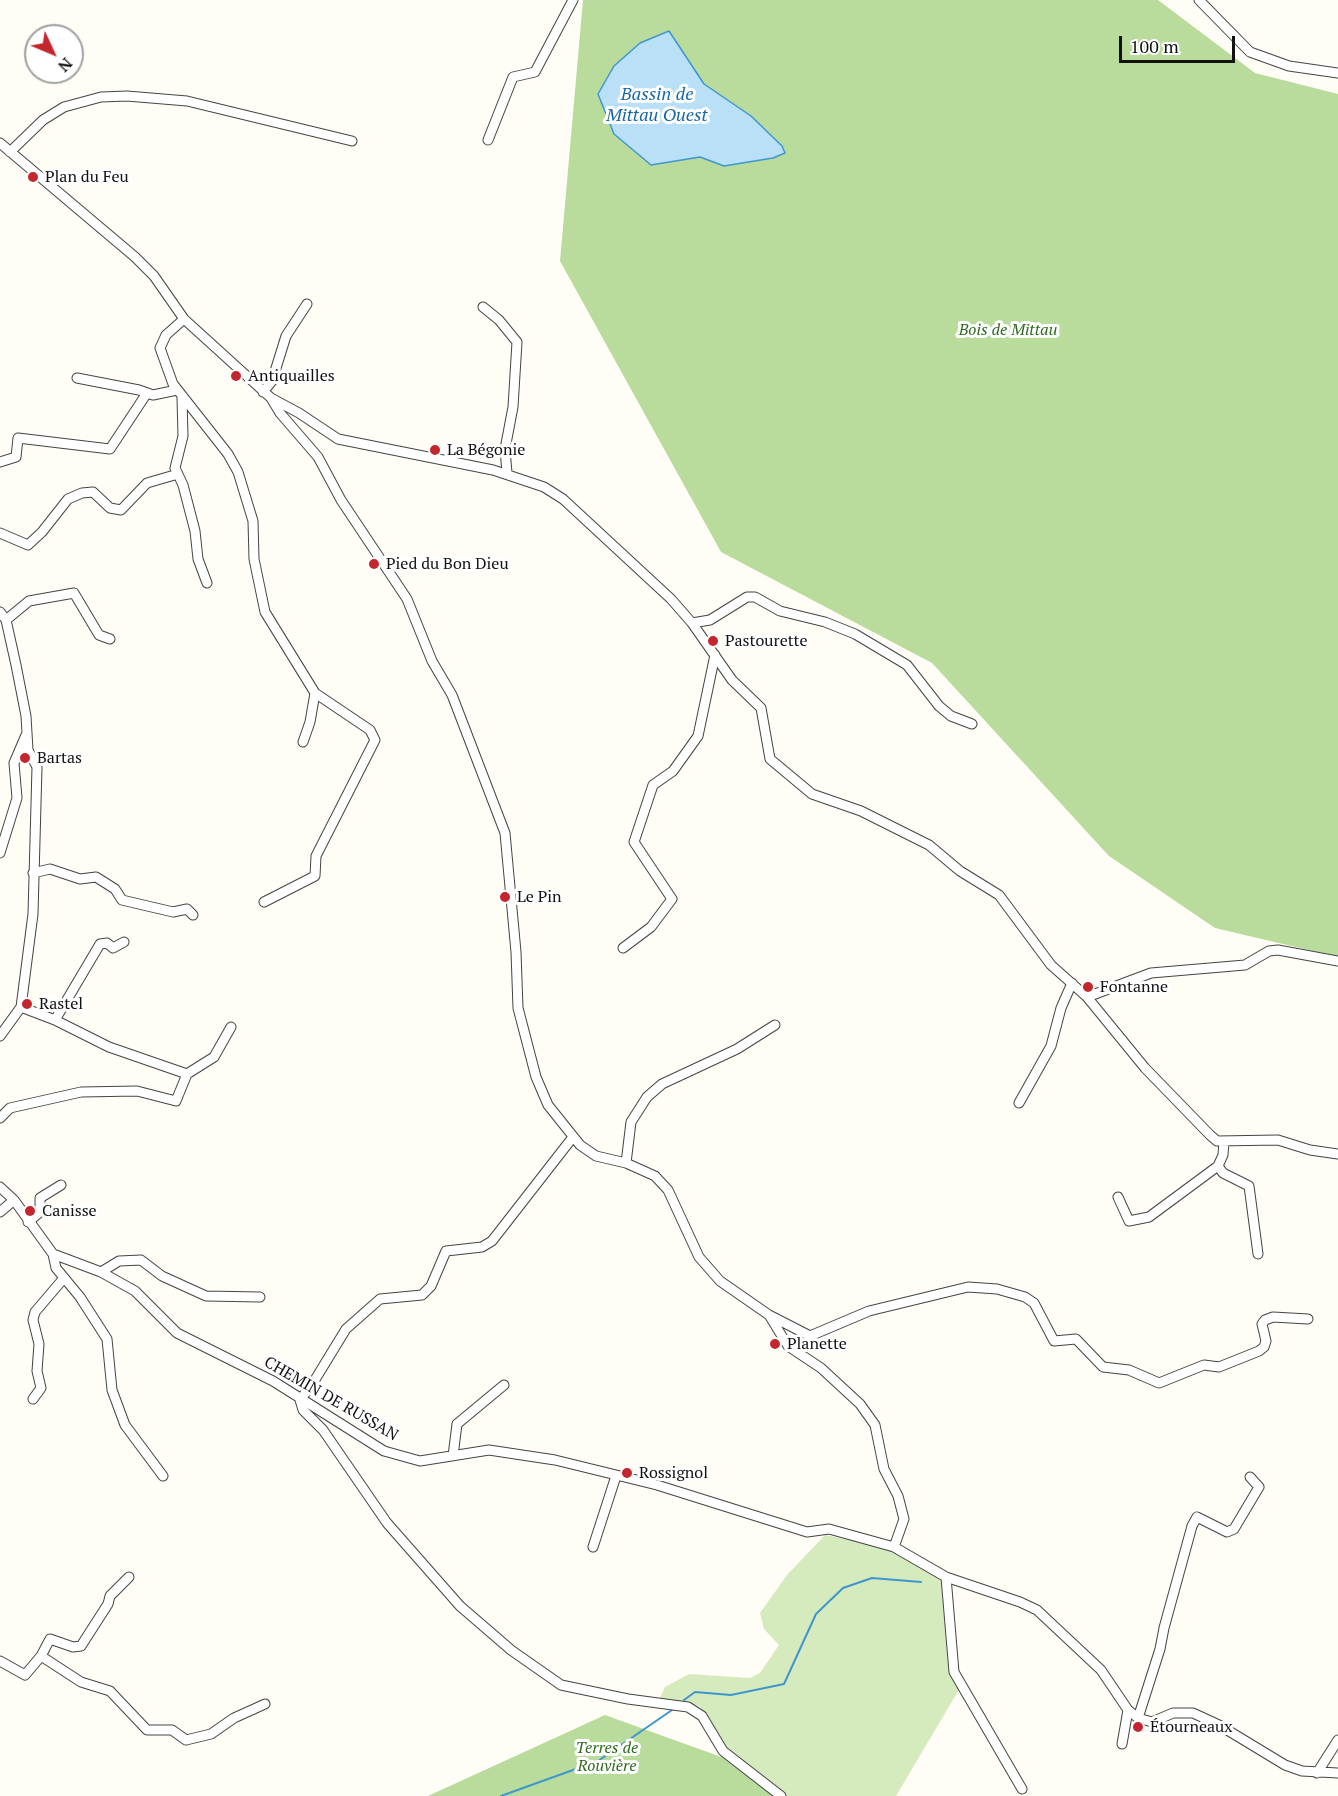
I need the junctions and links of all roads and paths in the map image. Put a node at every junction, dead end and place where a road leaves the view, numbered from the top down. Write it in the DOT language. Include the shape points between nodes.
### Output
graph roads {
  1 [pos="573,0"];
  2 [pos="1199,0"];
  3 [pos="1338,73"];
  4 [pos="488,140"];
  5 [pos="352,141"];
  6 [pos="0,143"];
  7 [pos="10,152"];
  8 [pos="307,304"];
  9 [pos="483,308"];
  10 [pos="184,319"];
  11 [pos="77,378"];
  12 [pos="262,392"];
  13 [pos="147,393"];
  14 [pos="180,394"];
  15 [pos="271,398"];
  16 [pos="0,462"];
  17 [pos="507,473"];
  18 [pos="178,474"];
  19 [pos="0,534"];
  20 [pos="207,584"];
  21 [pos="3,616"];
  22 [pos="692,623"];
  23 [pos="110,639"];
  24 [pos="715,655"];
  25 [pos="315,693"];
  26 [pos="972,724"];
  27 [pos="27,732"];
  28 [pos="303,742"];
  29 [pos="0,853"];
  30 [pos="33,873"];
  31 [pos="264,902"];
  32 [pos="193,915"];
  33 [pos="124,942"];
  34 [pos="623,948"];
  35 [pos="1338,961"];
  36 [pos="1072,983"];
  37 [pos="1087,997"];
  38 [pos="21,1007"];
  39 [pos="56,1020"];
  40 [pos="775,1025"];
  41 [pos="231,1027"];
  42 [pos="0,1036"];
  43 [pos="187,1074"];
  44 [pos="1019,1103"];
  45 [pos="0,1118"];
  46 [pos="573,1137"];
  47 [pos="1224,1141"];
  48 [pos="1338,1154"];
  49 [pos="626,1163"];
  50 [pos="1218,1166"];
  51 [pos="61,1185"];
  52 [pos="0,1187"];
  53 [pos="1118,1197"];
  54 [pos="14,1200"];
  55 [pos="0,1212"];
  56 [pos="28,1222"];
  57 [pos="53,1254"];
  58 [pos="1258,1254"];
  59 [pos="101,1272"];
  60 [pos="64,1278"];
  61 [pos="260,1297"];
  62 [pos="769,1315"];
  63 [pos="1308,1319"];
  64 [pos="504,1385"];
  65 [pos="33,1400"];
  66 [pos="300,1400"];
  67 [pos="320,1419"];
  68 [pos="453,1456"];
  69 [pos="163,1476"];
  70 [pos="616,1476"];
  71 [pos="1250,1477"];
  72 [pos="593,1547"];
  73 [pos="894,1547"];
  74 [pos="129,1577"];
  75 [pos="946,1577"];
  76 [pos="41,1656"];
  77 [pos="0,1661"];
  78 [pos="265,1704"];
  79 [pos="1128,1710"];
  80 [pos="1138,1718"];
  81 [pos="1338,1740"];
  82 [pos="1122,1743"];
  83 [pos="1317,1773"];
  84 [pos="1338,1773"];
  85 [pos="1022,1789"];
  86 [pos="781,1796"];
  1 -- 4 [label="street" via="535,72 513,77"];
  2 -- 3 [label="street" via="1250,52 1289,66"];
  5 -- 7 [label="street" via="187,101 110,96 64,107 43,120"];
  6 -- 7 [label="street"];
  7 -- 10 [label="street" via="135,257 154,276"];
  8 -- 12 [label="street" via="286,336 272,381"];
  9 -- 17 [label="street" via="517,342 513,407 505,449"];
  10 -- 12 [label="street"];
  10 -- 14 [label="street" via="166,335 160,348"];
  11 -- 13 [label="street"];
  12 -- 15 [label="street"];
  13 -- 14 [label="street"];
  13 -- 16 [label="street" via="110,449 18,438 16,457"];
  14 -- 18 [label="street" via="183,436 175,468"];
  14 -- 25 [label="street" via="238,472 253,521 254,559 265,612"];
  15 -- 17 [label="street" via="338,439"];
  15 -- 46 [label="street" via="318,457 341,500 407,598 432,661 452,695 505,834 522,1028 540,1088"];
  17 -- 22 [label="street" via="563,499"];
  18 -- 19 [label="street" via="147,483 121,510 110,508 93,492 68,499 28,544"];
  18 -- 20 [label="street"];
  21 -- 23 [label="street" via="28,602 74,593 99,634"];
  21 -- 27 [label="street"];
  22 -- 24 [label="street"];
  22 -- 26 [label="street" via="710,620 747,597 755,597 780,611 825,622 855,634 907,665 939,706 951,716"];
  24 -- 34 [label="street" via="698,736 673,771 653,785 634,842 672,899 651,927"];
  24 -- 36 [label="street" via="732,680 761,708 770,759 812,794 861,811 929,845 960,871 999,895 1051,965"];
  25 -- 28 [label="street"];
  25 -- 31 [label="street" via="370,730 375,740 316,856 315,876"];
  27 -- 29 [label="street" via="14,763 17,798"];
  27 -- 30 [label="street" via="28,750 37,767"];
  30 -- 32 [label="street" via="50,870 81,879 96,877 115,889 122,900 173,912 187,909"];
  30 -- 38 [label="street" via="33,914"];
  33 -- 39 [label="street" via="113,948 107,943 100,944"];
  35 -- 37 [label="street" via="1269,951 1245,965 1151,973"];
  36 -- 37 [label="street"];
  36 -- 44 [label="street" via="1052,1046"];
  37 -- 47 [label="street" via="1145,1068 1210,1135"];
  38 -- 39 [label="street"];
  38 -- 42 [label="street"];
  39 -- 43 [label="street" via="109,1047"];
  40 -- 49 [label="street" via="662,1084 647,1097 631,1122"];
  41 -- 43 [label="street" via="214,1057"];
  43 -- 45 [label="street" via="176,1101 136,1091 81,1092 10,1108"];
  46 -- 49 [label="street" via="596,1156"];
  46 -- 66 [label="street" via="492,1241 482,1247 447,1251 431,1286 422,1295 380,1299 346,1329"];
  47 -- 48 [label="street" via="1278,1140"];
  47 -- 50 [label="street"];
  49 -- 62 [label="street" via="648,1171 668,1190 699,1257 720,1281"];
  50 -- 53 [label="street" via="1149,1217 1129,1221"];
  50 -- 58 [label="street" via="1223,1173 1249,1186"];
  51 -- 56 [label="street" via="40,1198 40,1212"];
  52 -- 54 [label="street"];
  54 -- 55 [label="street"];
  54 -- 56 [label="street"];
  56 -- 57 [label="street"];
  57 -- 59 [label="street, CHEMIN DE RUSSAN"];
  57 -- 60 [label="street" via="56,1268"];
  59 -- 61 [label="street" via="119,1261 141,1260 162,1276 206,1296"];
  59 -- 66 [label="street, CHEMIN DE RUSSAN" via="135,1291 177,1333 273,1381"];
  60 -- 65 [label="street" via="35,1312 41,1388"];
  60 -- 69 [label="street" via="107,1339 112,1390 125,1425"];
  62 -- 63 [label="street" via="810,1336 869,1311 968,1287 998,1289 1034,1303 1054,1341 1076,1339 1103,1367 1129,1370 1159,1383 1204,1365 1219,1367 1258,1351 1266,1341 1262,1324 1265,1320"];
  62 -- 73 [label="street" via="788,1346 821,1368 860,1404 874,1425 904,1519"];
  64 -- 68 [label="street" via="457,1424"];
  66 -- 67 [label="street" via="303,1410"];
  67 -- 68 [label="street, CHEMIN DE RUSSAN" via="384,1451 420,1461"];
  67 -- 86 [label="street" via="387,1523 460,1606 511,1650 561,1685 688,1707 702,1716 723,1751"];
  68 -- 70 [label="street, CHEMIN DE RUSSAN" via="489,1450 555,1460"];
  70 -- 72 [label="street"];
  70 -- 73 [label="street, CHEMIN DE RUSSAN" via="807,1532 829,1529"];
  71 -- 80 [label="street" via="1260,1487 1234,1529 1227,1532 1197,1516 1192,1526 1161,1649"];
  73 -- 75 [label="street, CHEMIN DE RUSSAN"];
  74 -- 76 [label="street" via="110,1596 81,1646 50,1639"];
  75 -- 79 [label="street, CHEMIN DE RUSSAN" via="1037,1610 1101,1670"];
  75 -- 85 [label="street" via="954,1672"];
  76 -- 77 [label="street" via="25,1675"];
  76 -- 78 [label="street" via="81,1682 110,1691 147,1730 172,1730 186,1740 211,1734"];
  79 -- 80 [label="street, CHEMIN DE RUSSAN"];
  79 -- 82 [label="street"];
  80 -- 83 [label="street" via="1152,1722 1173,1713 1193,1713 1285,1765"];
  81 -- 83 [label="street"];
  83 -- 84 [label="street"];
}
